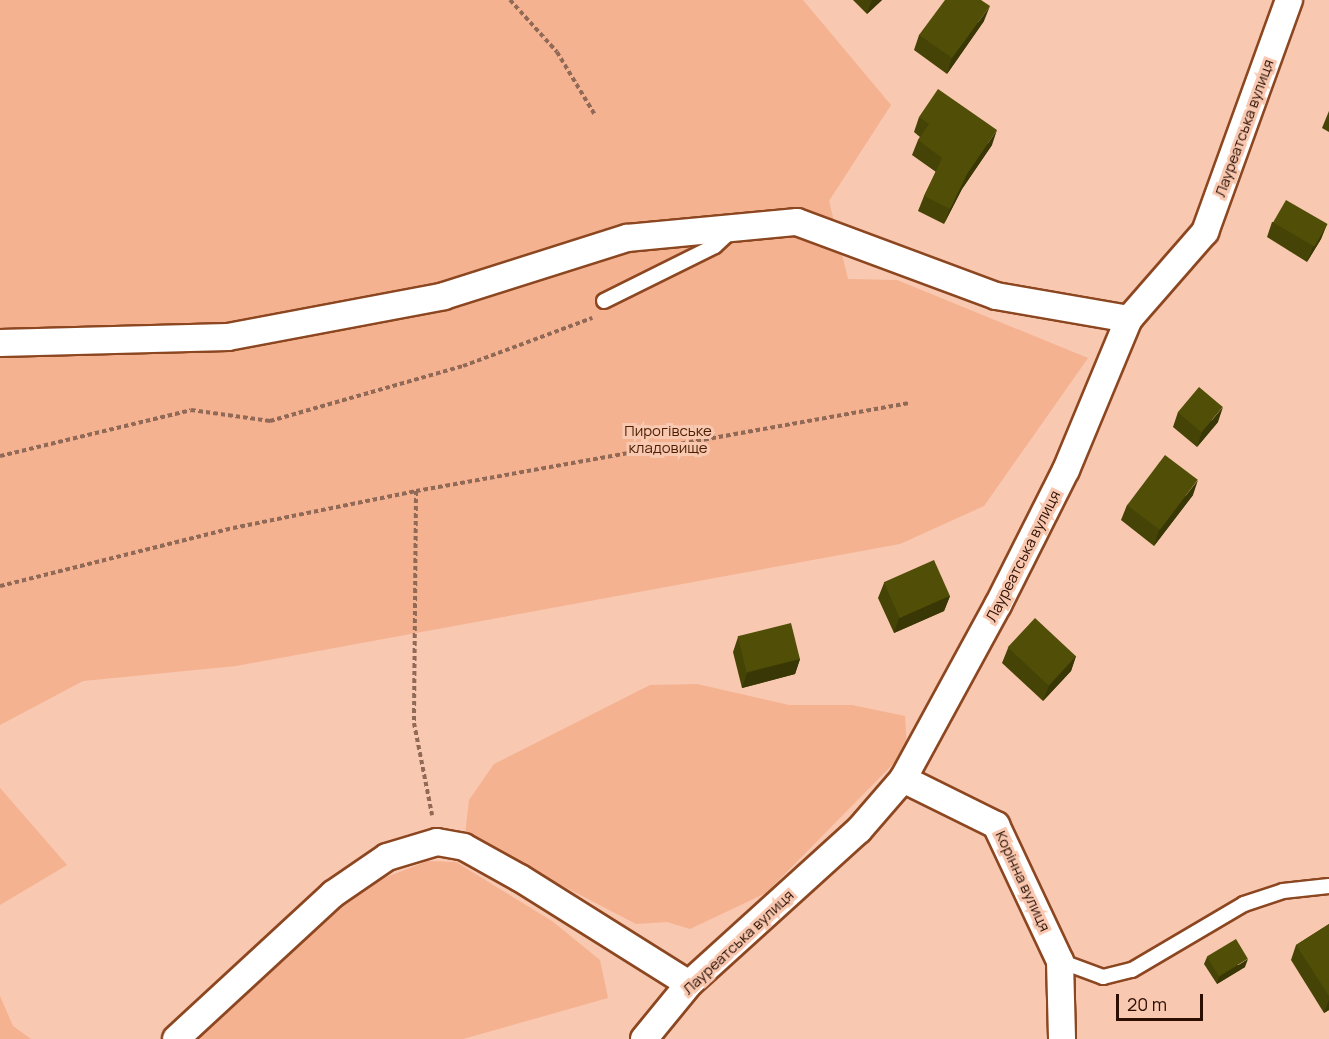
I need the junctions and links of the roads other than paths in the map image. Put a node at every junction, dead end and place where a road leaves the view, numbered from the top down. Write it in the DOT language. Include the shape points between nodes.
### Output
graph roads {
  1 [pos="1289,0"];
  2 [pos="734,227"];
  3 [pos="604,301"];
  4 [pos="1129,319"];
  5 [pos="0,343"];
  6 [pos="903,779"];
  7 [pos="1329,886"];
  8 [pos="1060,961"];
  9 [pos="689,984"];
  10 [pos="176,1039"];
  11 [pos="644,1039"];
  12 [pos="1062,1039"];
  1 -- 4 [label="street, Лауреатська вулиця" via="1205,232"];
  2 -- 3 [label="lane" via="715,246"];
  2 -- 4 [label="street" via="797,222 996,296"];
  2 -- 5 [label="street" via="627,238 444,296 228,337"];
  4 -- 6 [label="street, Лауреатська вулиця" via="1066,470 999,605"];
  6 -- 8 [label="street, Корінна вулиця" via="996,825"];
  6 -- 9 [label="street, Лауреатська вулиця" via="859,830"];
  7 -- 8 [label="lane" via="1283,891 1244,904 1132,970 1103,977"];
  8 -- 12 [label="street, Корінна вулиця"];
  9 -- 10 [label="street" via="520,878 464,847 437,842 387,857 333,894"];
  9 -- 11 [label="street, Лауреатська вулиця"];
}
